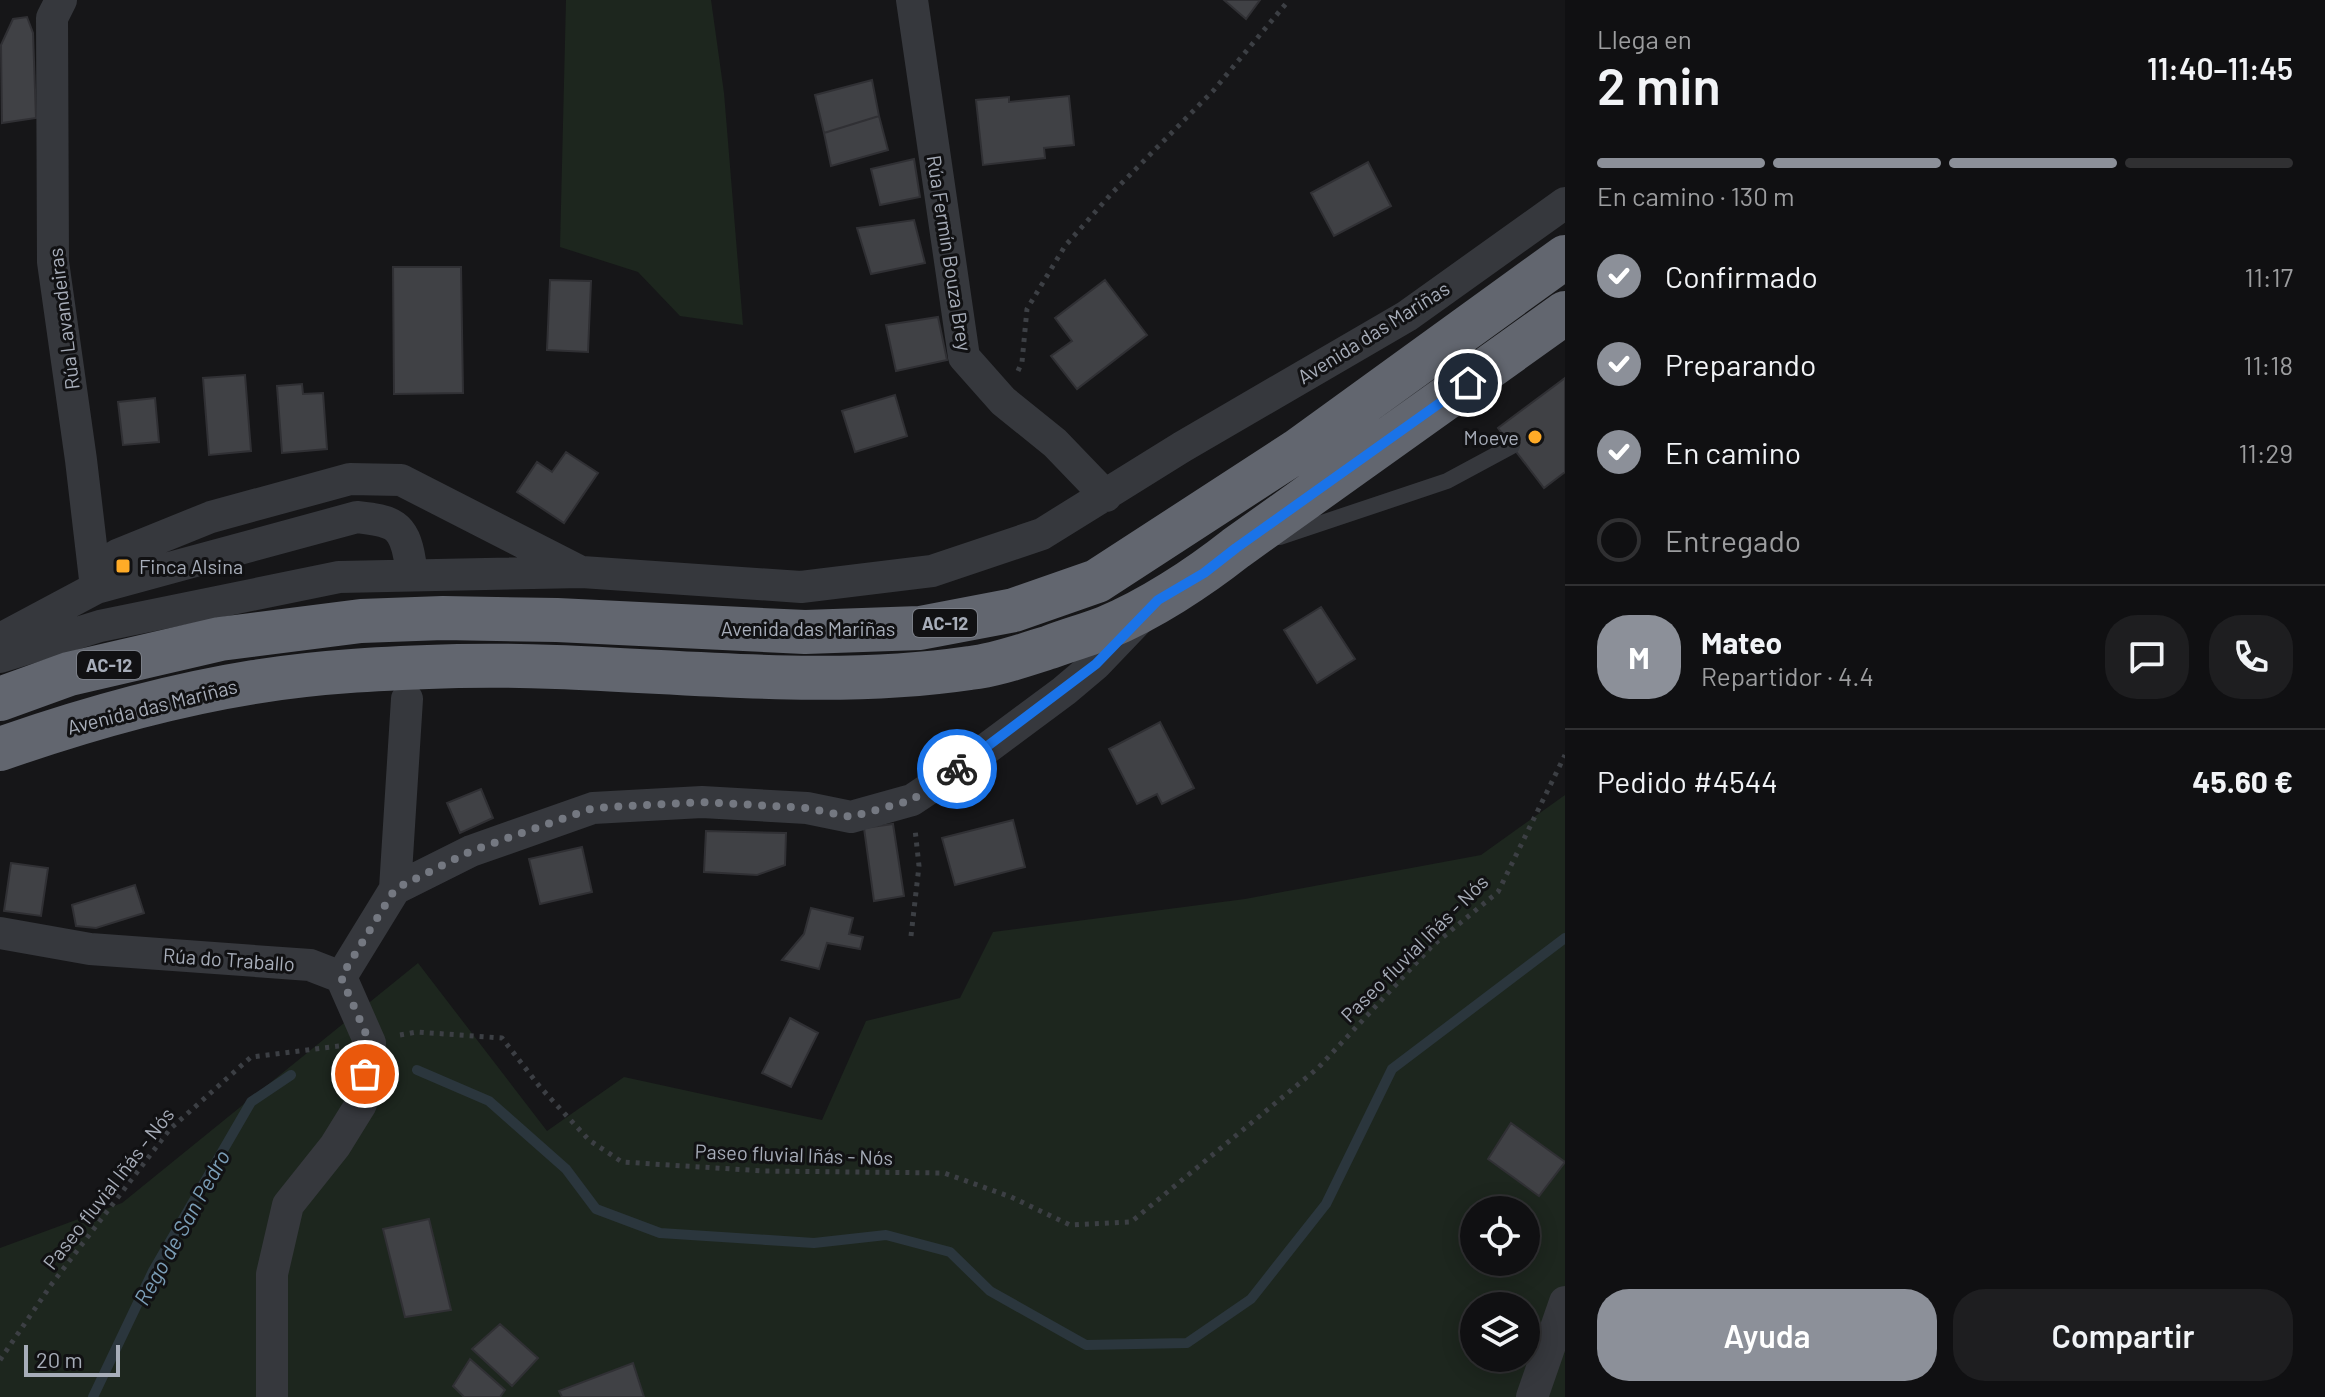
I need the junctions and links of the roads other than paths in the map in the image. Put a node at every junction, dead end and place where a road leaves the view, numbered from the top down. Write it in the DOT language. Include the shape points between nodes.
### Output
graph roads {
  1 [pos="61,0"];
  2 [pos="912,0"];
  3 [pos="1565,203"];
  4 [pos="1565,257"];
  5 [pos="1565,313"];
  6 [pos="1512,446"];
  7 [pos="1106,496"];
  8 [pos="1236,548"];
  9 [pos="104,549"];
  10 [pos="410,561"];
  11 [pos="582,572"];
  12 [pos="96,588"];
  13 [pos="1158,600"];
  14 [pos="0,639"];
  15 [pos="0,657"];
  16 [pos="0,699"];
  17 [pos="407,699"];
  18 [pos="0,749"];
  19 [pos="395,889"];
  20 [pos="0,933"];
  21 [pos="341,977"];
  22 [pos="1565,1302"];
  23 [pos="272,1397"];
  24 [pos="1532,1397"];
  1 -- 9 [label="street, Rúa Lavandeiras" via="52,18 53,262 81,460"];
  2 -- 7 [label="street, Rúa Fermín Bouza Brey" via="964,357 1003,401 1055,443"];
  3 -- 7 [label="street, Avenida das Mariñas" via="1407,316"];
  4 -- 16 [label="highway, Avenida das Mariñas / AC-12" via="1297,451 1097,581 1014,610 920,628 805,632 542,620 361,621 220,639 69,674"];
  5 -- 8 [label="highway, Avenida das Mariñas / AC-12"];
  6 -- 8 [label="lane" via="1447,481"];
  7 -- 11 [label="street, Avenida das Mariñas" via="1042,534 932,571 801,587"];
  8 -- 13 [label="highway, Avenida das Mariñas / AC-12"];
  9 -- 11 [label="street, Avenida das Mariñas" via="350,479 401,480"];
  9 -- 12 [label="street, Rúa Lavandeiras"];
  10 -- 12 [label="street" via="406,539 388,521 357,517"];
  11 -- 15 [label="street, Avenida das Mariñas" via="339,577 100,626"];
  12 -- 14 [label="street"];
  13 -- 18 [label="highway, Avenida das Mariñas / AC-12" via="1107,627 971,668 791,677 548,666 327,672 153,702"];
  13 -- 19 [label="street, Avenida das Mariñas" via="1064,691 912,800 851,817 807,808 702,802 593,808 471,851"];
  17 -- 19 [label="street"];
  19 -- 21 [label="street"];
  20 -- 21 [label="street, Rúa do Traballo" via="90,949 310,965"];
  21 -- 23 [label="street" via="370,1043 361,1104 288,1205 272,1274"];
  22 -- 24 [label="street"];
}
